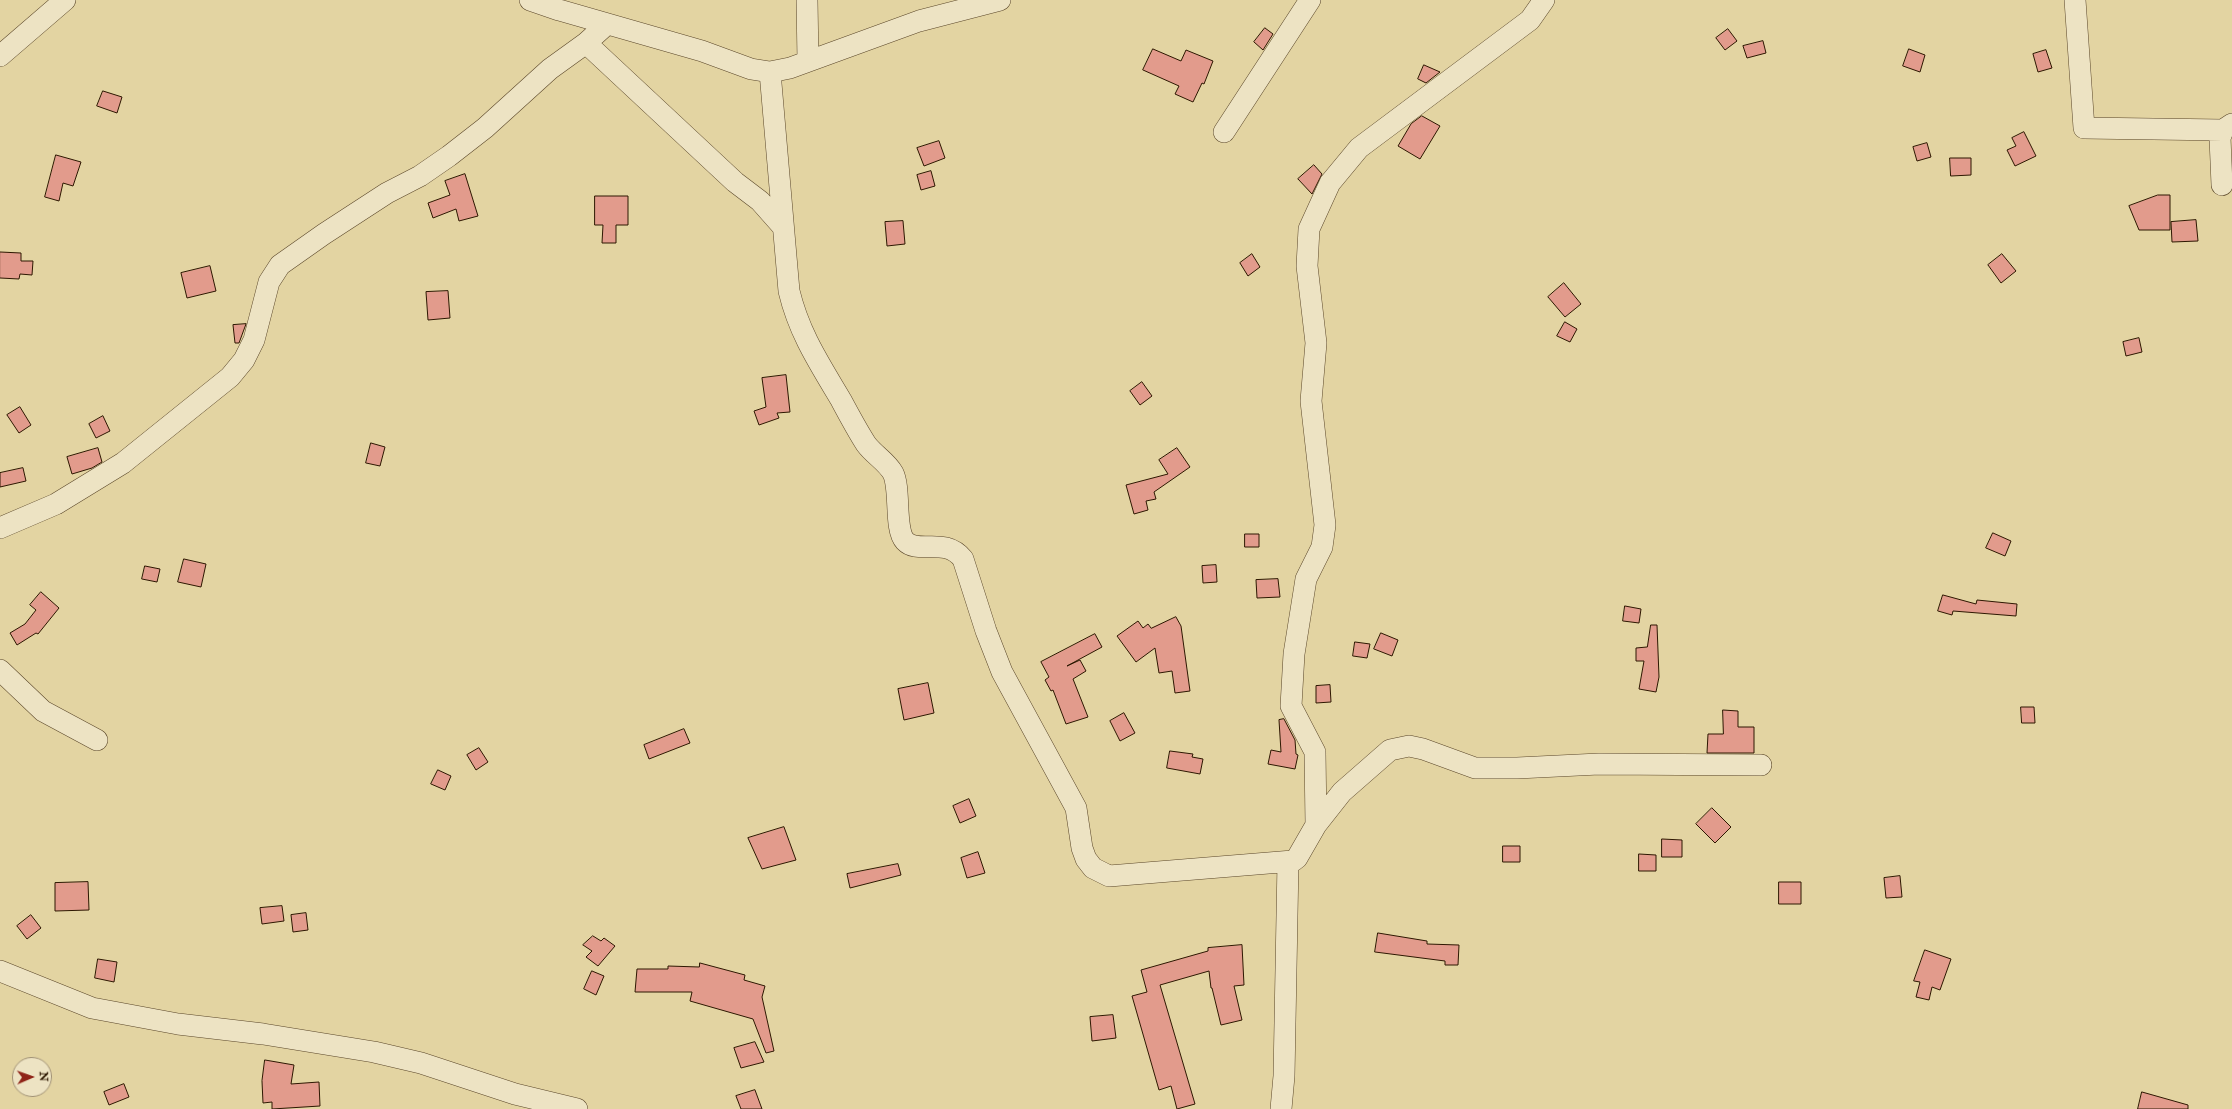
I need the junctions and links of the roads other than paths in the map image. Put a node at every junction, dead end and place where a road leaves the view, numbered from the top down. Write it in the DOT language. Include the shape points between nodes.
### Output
graph roads {
  1 [pos="64,0"];
  2 [pos="530,0"];
  3 [pos="807,0"];
  4 [pos="1000,0"];
  5 [pos="1310,0"];
  6 [pos="1544,0"];
  7 [pos="2075,0"];
  8 [pos="607,24"];
  9 [pos="586,43"];
  10 [pos="0,56"];
  11 [pos="808,61"];
  12 [pos="770,72"];
  13 [pos="2228,127"];
  14 [pos="1224,132"];
  15 [pos="2222,185"];
  16 [pos="784,227"];
  17 [pos="0,528"];
  18 [pos="0,670"];
  19 [pos="97,740"];
  20 [pos="1761,765"];
  21 [pos="1316,825"];
  22 [pos="1288,862"];
  23 [pos="0,971"];
  24 [pos="577,1109"];
  25 [pos="1281,1109"];
  1 -- 10 [label="street"];
  2 -- 8 [label="street"];
  3 -- 11 [label="street"];
  4 -- 11 [label="street" via="919,21"];
  5 -- 14 [label="street"];
  6 -- 21 [label="street" via="1530,20 1359,148 1330,183 1309,229 1307,266 1316,343 1311,401 1325,525 1322,547 1306,579 1294,654 1291,706 1315,752"];
  7 -- 13 [label="street" via="2084,128"];
  8 -- 9 [label="street"];
  8 -- 12 [label="street" via="702,51 751,69"];
  9 -- 16 [label="street" via="736,182 760,201"];
  9 -- 17 [label="street" via="550,69 485,128 449,156 324,234 280,265 269,282 254,340 244,360 230,377 123,463 56,504"];
  11 -- 12 [label="street"];
  12 -- 16 [label="street"];
  13 -- 15 [label="street" via="2220,138"];
  16 -- 22 [label="street" via="789,291 795,316 817,362 870,449 893,474 905,541 912,545 947,547 963,559 1002,672 1076,808 1082,848 1093,868 1109,876"];
  18 -- 19 [label="street" via="43,711"];
  20 -- 21 [label="street" via="1598,764 1475,768 1423,749 1399,747 1390,750 1342,792"];
  21 -- 22 [label="street" via="1297,858"];
  22 -- 25 [label="street" via="1284,1076"];
  23 -- 24 [label="street" via="92,1008 178,1024 263,1034 374,1052 421,1063 515,1094"];
}
